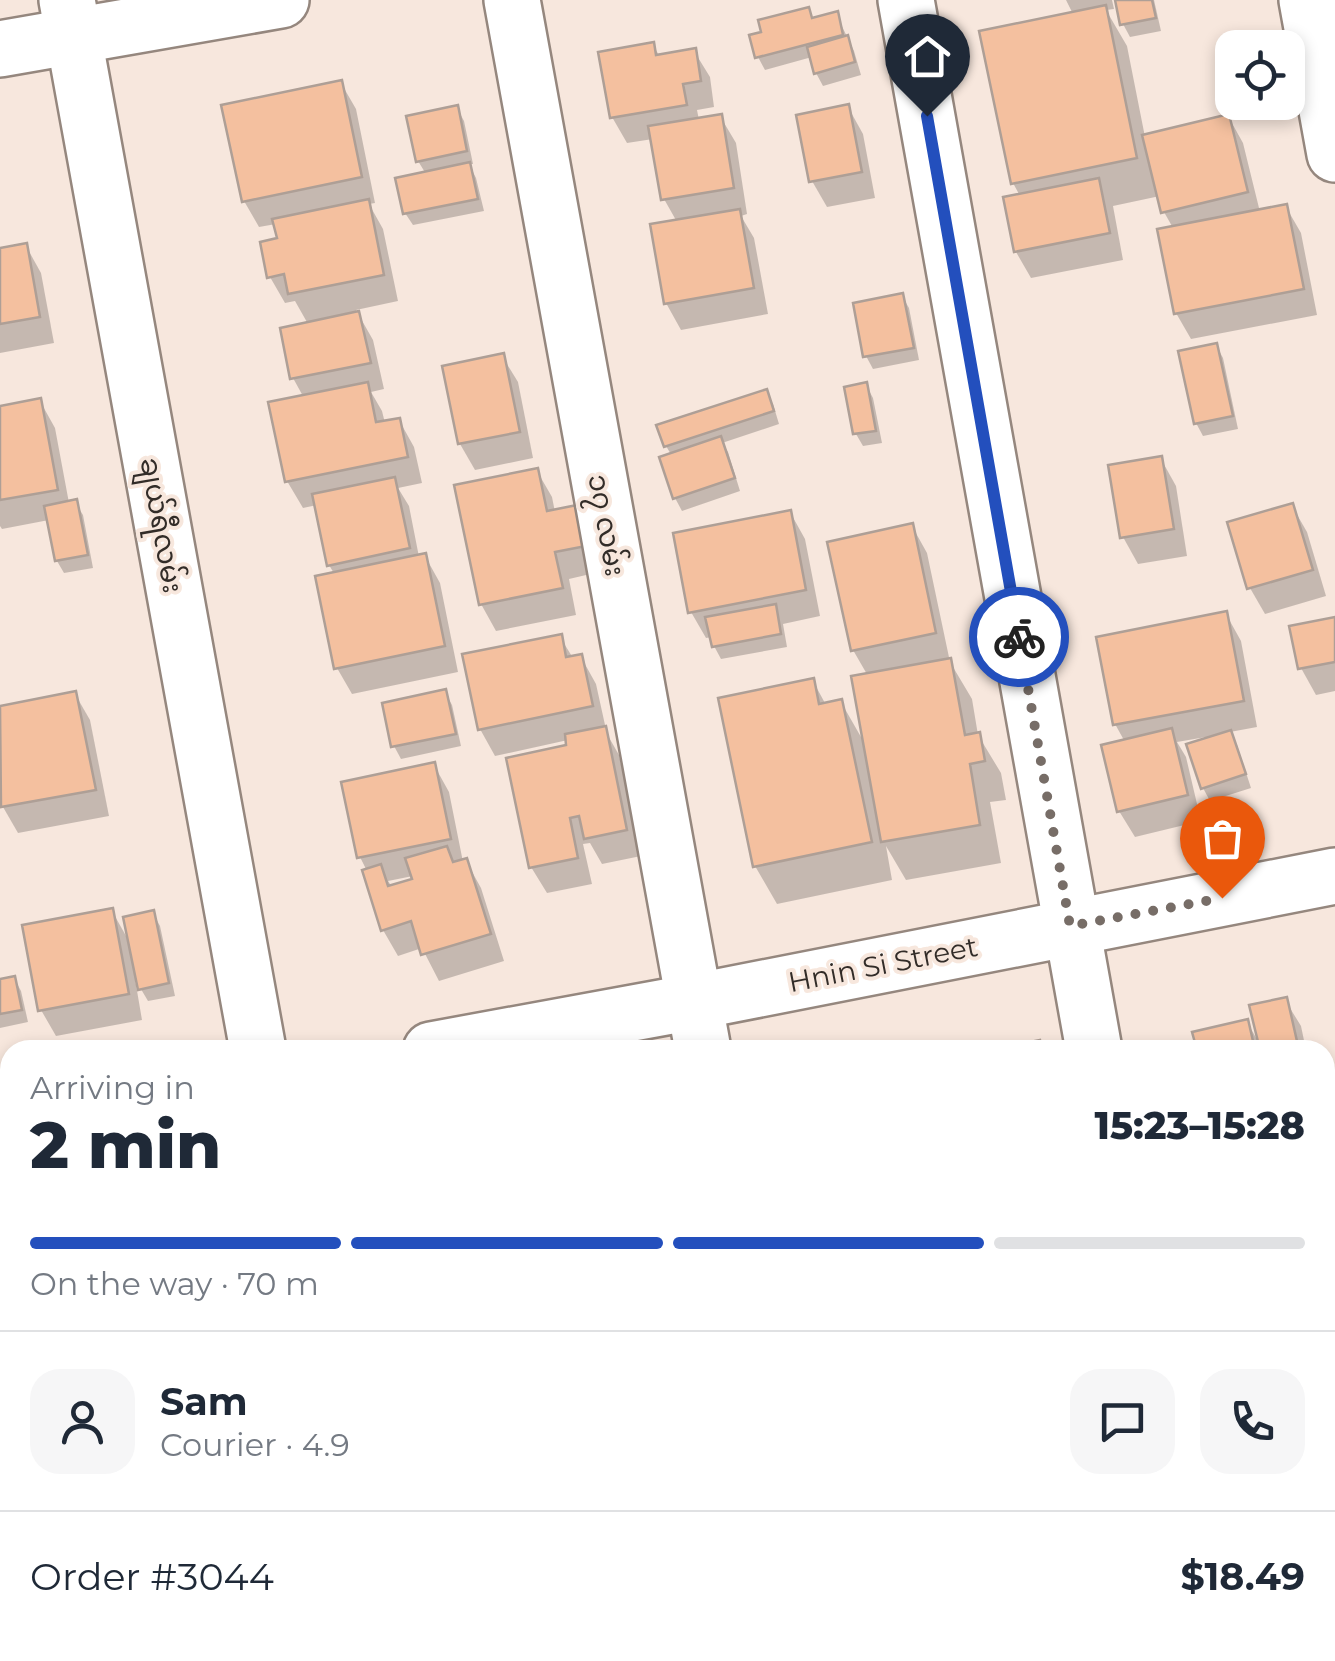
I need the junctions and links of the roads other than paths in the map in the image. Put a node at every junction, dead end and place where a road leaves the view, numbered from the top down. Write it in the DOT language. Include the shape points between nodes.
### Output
graph roads {
  1 [pos="281,0"];
  2 [pos="512,0"];
  3 [pos="906,0"];
  4 [pos="1307,0"];
  5 [pos="69,18"];
  6 [pos="0,49"];
  7 [pos="1335,154"];
  8 [pos="1335,876"];
  9 [pos="1070,926"];
  10 [pos="698,1026"];
  11 [pos="256,1040"];
  12 [pos="542,1040"];
  13 [pos="1092,1040"];
  1 -- 5 [label="street"];
  2 -- 10 [label="street, ၁၇ လမ်း"];
  3 -- 9 [label="street"];
  4 -- 7 [label="street"];
  5 -- 6 [label="street"];
  5 -- 11 [label="street, ချယ်ရီလမ်း"];
  8 -- 9 [label="street, Hnin Si Street"];
  9 -- 10 [label="street, Hnin Si Street"];
  9 -- 13 [label="street"];
  10 -- 12 [label="street, Hnin Si Street"];
}
